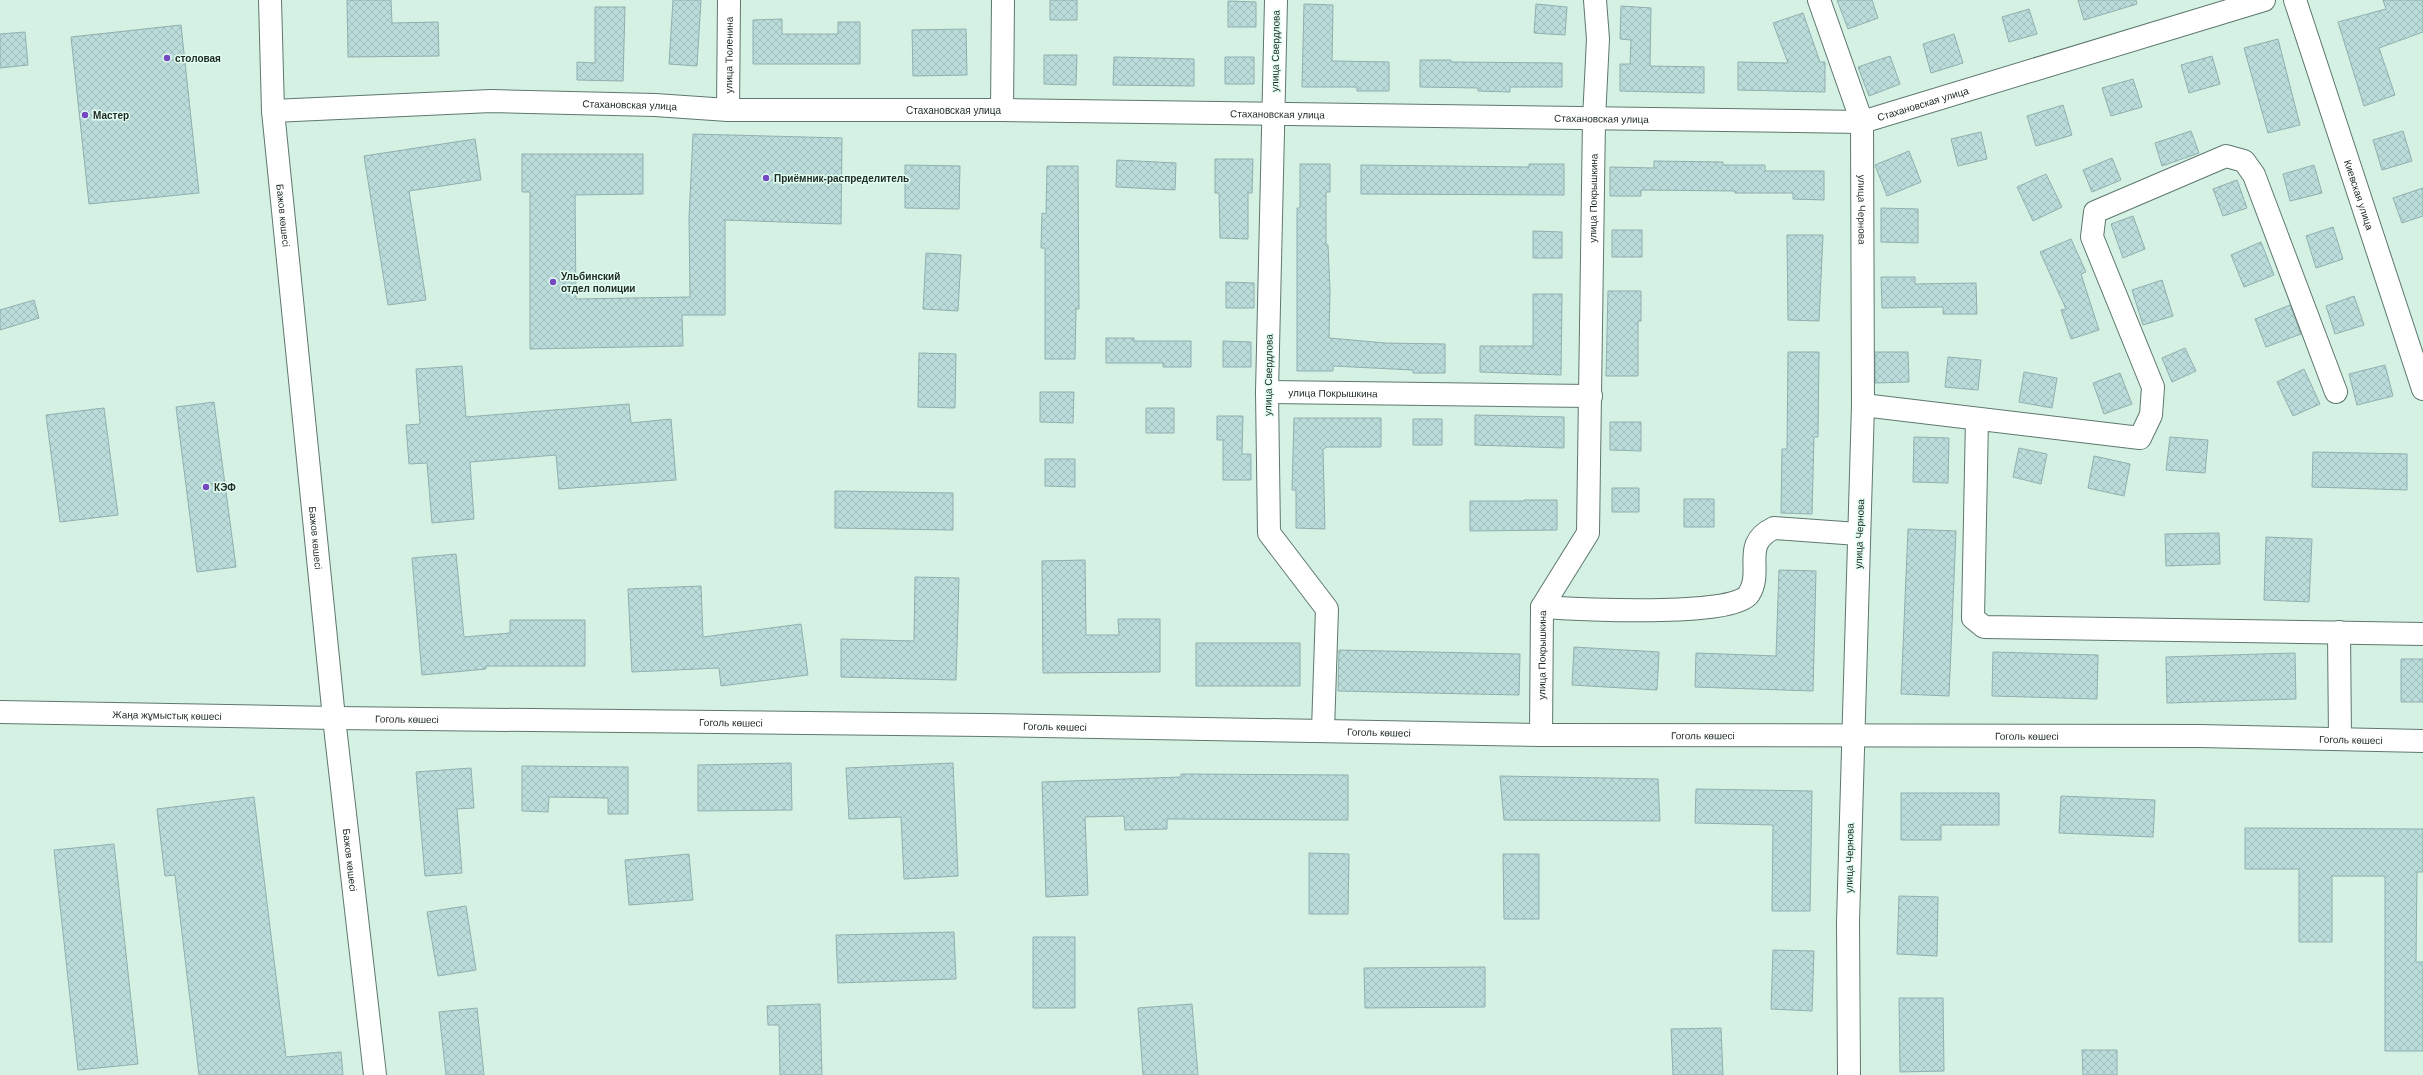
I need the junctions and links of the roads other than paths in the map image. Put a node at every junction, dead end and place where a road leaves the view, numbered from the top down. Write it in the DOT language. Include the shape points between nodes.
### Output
graph roads {
  1 [pos="270,0"];
  2 [pos="729,0"];
  3 [pos="1003,0"];
  4 [pos="1276,0"];
  5 [pos="1595,0"];
  6 [pos="1819,0"];
  7 [pos="2264,0"];
  8 [pos="2295,0"];
  9 [pos="728,110"];
  10 [pos="1002,110"];
  11 [pos="273,111"];
  12 [pos="1274,114"];
  13 [pos="1594,119"];
  14 [pos="1862,122"];
  15 [pos="2423,389"];
  16 [pos="1267,392"];
  17 [pos="2336,392"];
  18 [pos="1591,396"];
  19 [pos="1863,405"];
  20 [pos="1977,419"];
  21 [pos="1858,534"];
  22 [pos="1542,607"];
  23 [pos="2338,632"];
  24 [pos="2423,634"];
  25 [pos="0,712"];
  26 [pos="334,718"];
  27 [pos="1323,730"];
  28 [pos="1541,735"];
  29 [pos="1852,736"];
  30 [pos="2340,739"];
  31 [pos="2423,740"];
  32 [pos="376,1075"];
  33 [pos="1849,1075"];
  1 -- 11 [label="street, Бажов көшесі"];
  2 -- 9 [label="street, улица Тюленина"];
  3 -- 10 [label="street"];
  4 -- 12 [label="street, улица Свердлова"];
  5 -- 13 [label="street, улица Покрышкина" via="1598,39"];
  6 -- 14 [label="street, улица Чернова"];
  7 -- 14 [label="street, Стахановская улица"];
  8 -- 15 [label="street, Киевская улица"];
  9 -- 10 [label="street, Стахановская улица"];
  9 -- 11 [label="street, Стахановская улица" via="655,105 491,101"];
  10 -- 12 [label="street, Стахановская улица"];
  11 -- 26 [label="street, Бажов көшесі"];
  12 -- 13 [label="street, Стахановская улица"];
  12 -- 16 [label="street, улица Свердлова"];
  13 -- 14 [label="street, Стахановская улица"];
  13 -- 18 [label="street, улица Покрышкина"];
  14 -- 19 [label="street, улица Чернова"];
  16 -- 18 [label="street, улица Покрышкина"];
  16 -- 27 [label="street, улица Свердлова" via="1269,533 1326,609"];
  17 -- 20 [label="street" via="2254,175 2244,161 2226,156 2095,212 2092,237 2153,387 2151,415 2140,438"];
  18 -- 22 [label="street, улица Покрышкина" via="1588,533"];
  19 -- 20 [label="street"];
  19 -- 21 [label="street, улица Чернова"];
  20 -- 23 [label="street" via="1973,618 1984,627"];
  21 -- 22 [label="street" via="1774,528 1763,533 1754,548 1754,583 1748,595 1733,604 1646,610"];
  21 -- 29 [label="street, улица Чернова"];
  22 -- 28 [label="street, улица Покрышкина"];
  23 -- 24 [label="street"];
  23 -- 30 [label="street"];
  25 -- 26 [label="street, Жаңа жұмыстық көшесі"];
  26 -- 27 [label="street, Гоголь көшесі"];
  26 -- 32 [label="street, Бажов көшесі"];
  27 -- 28 [label="street, Гоголь көшесі"];
  28 -- 29 [label="street, Гоголь көшесі"];
  29 -- 30 [label="street, Гоголь көшесі" via="2200,736"];
  29 -- 33 [label="street, улица Чернова" via="1848,922"];
  30 -- 31 [label="street, Гоголь көшесі"];
}
